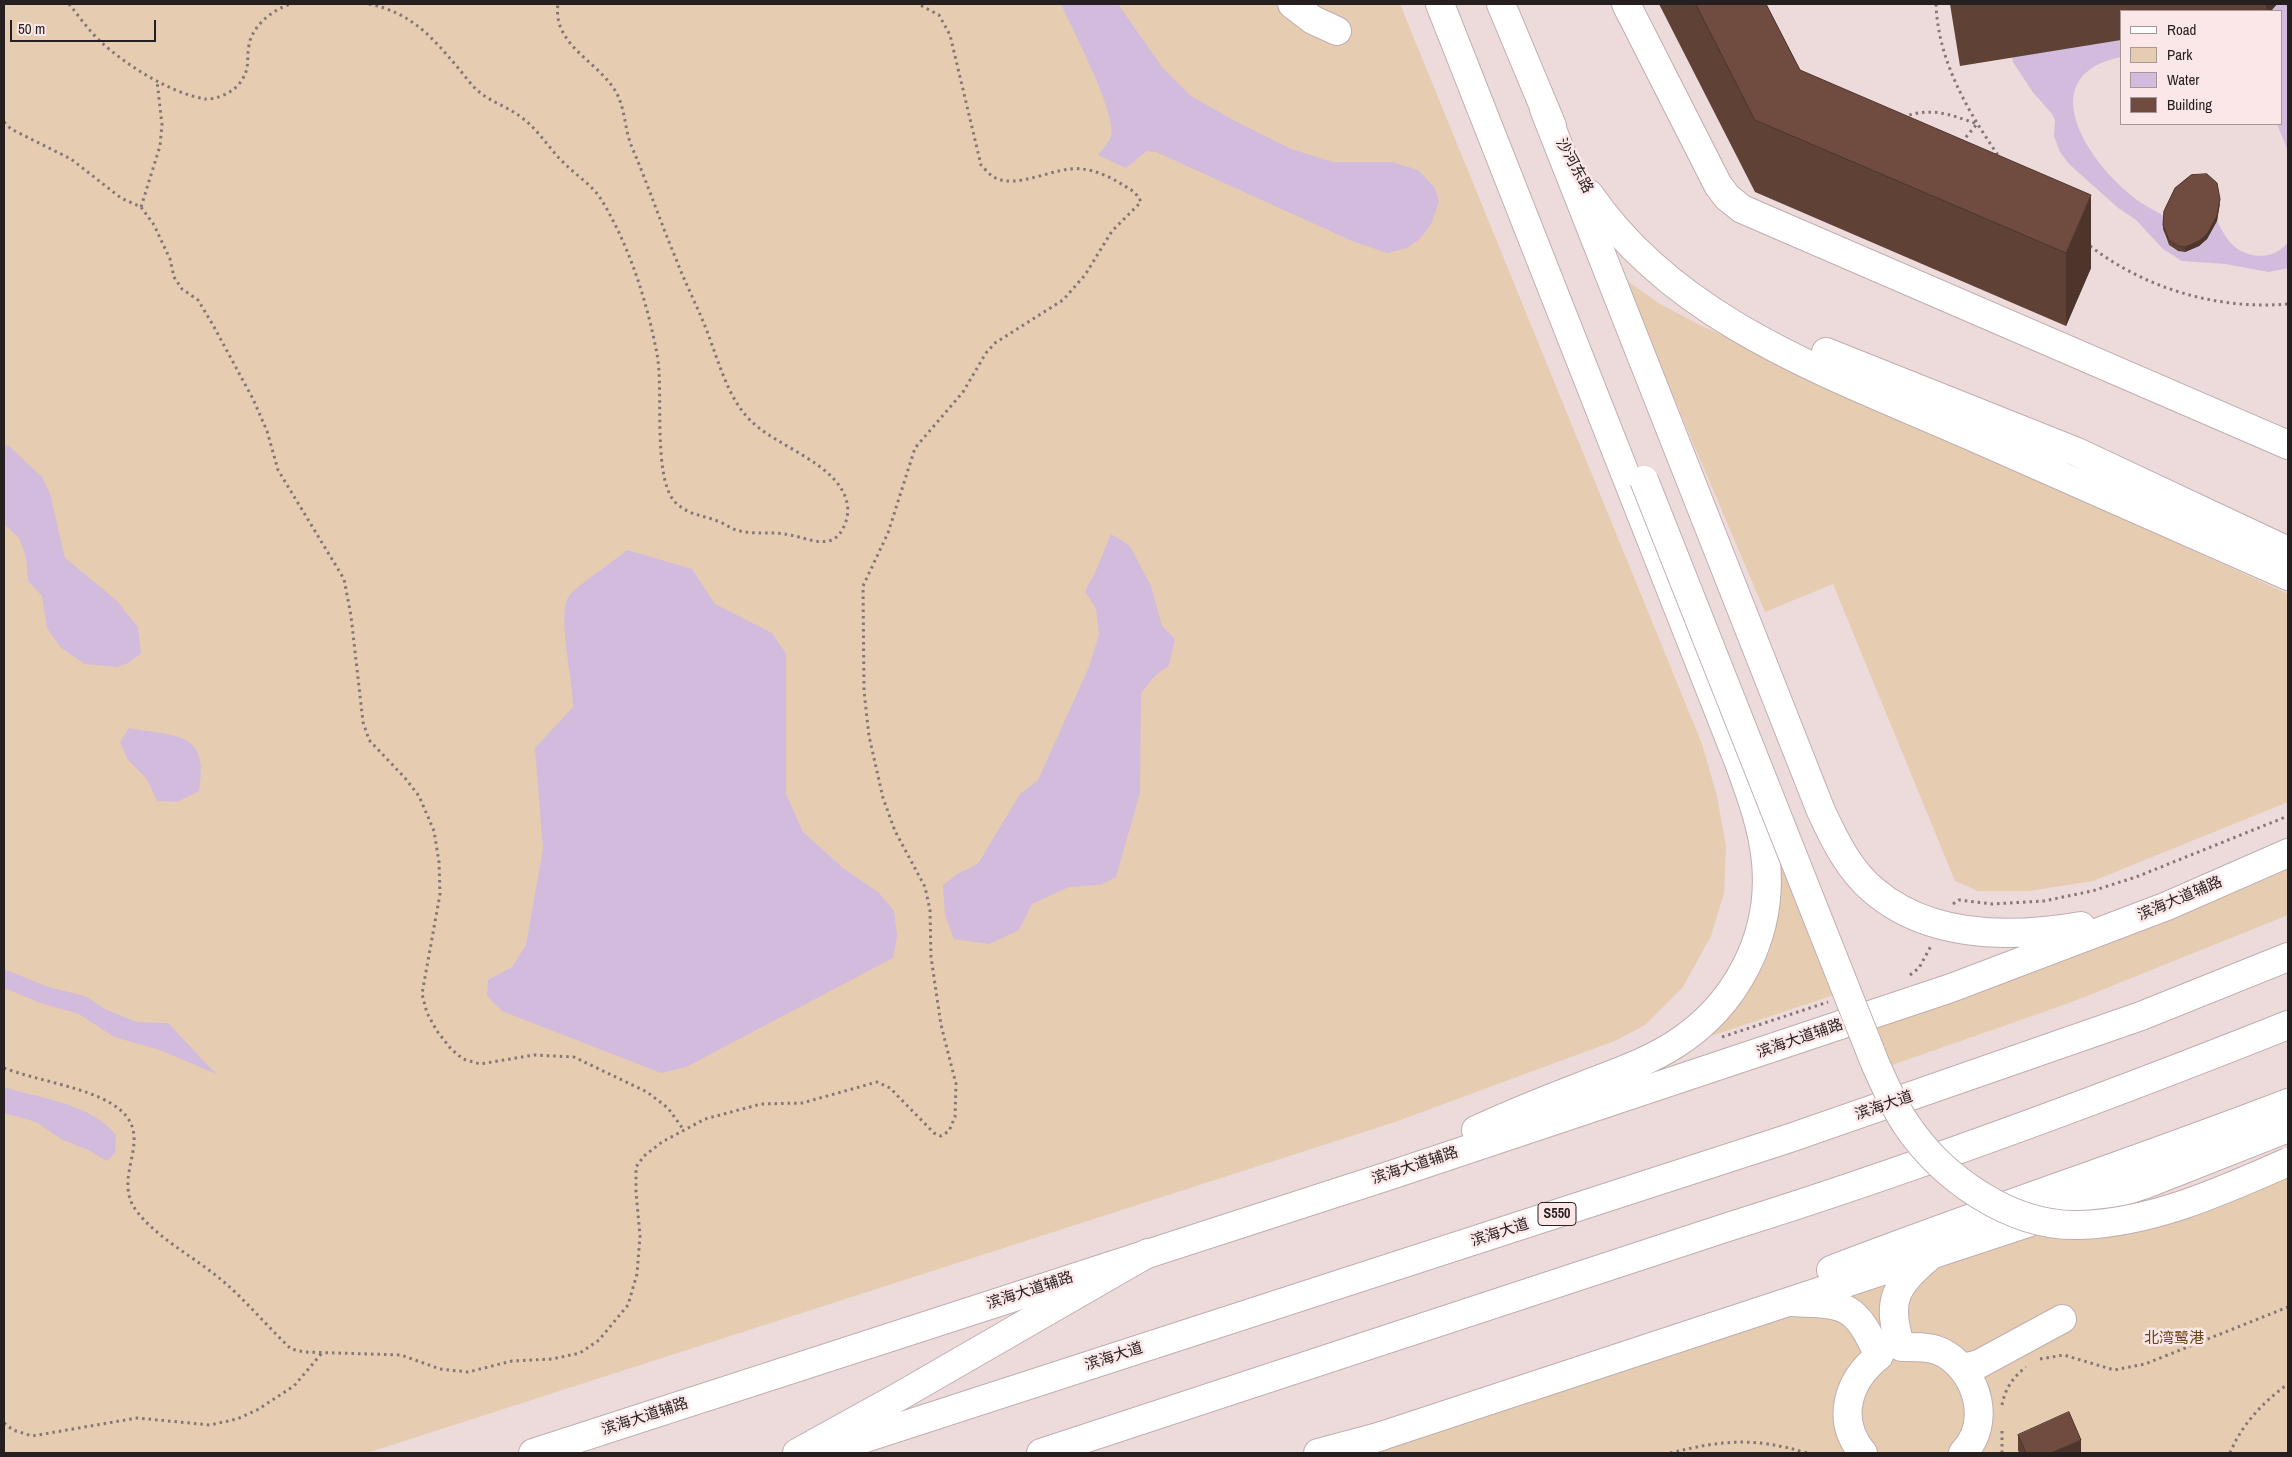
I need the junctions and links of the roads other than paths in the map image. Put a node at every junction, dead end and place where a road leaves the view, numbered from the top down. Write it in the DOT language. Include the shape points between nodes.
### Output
graph roads {
  1 [pos="1292,4"];
  2 [pos="1440,4"];
  3 [pos="1501,4"];
  4 [pos="1626,4"];
  5 [pos="1337,31"];
  6 [pos="1544,109"];
  7 [pos="1507,174"];
  8 [pos="1692,296"];
  9 [pos="2288,446"];
  10 [pos="2288,550"];
  11 [pos="2288,576"];
  12 [pos="2288,852"];
  13 [pos="2167,906"];
  14 [pos="2288,958"];
  15 [pos="2288,1024"];
  16 [pos="2288,1103"];
  17 [pos="2288,1128"];
  18 [pos="2288,1162"];
  19 [pos="1388,1176"];
  20 [pos="1148,1253"];
  21 [pos="1929,1257"];
  22 [pos="1787,1302"];
  23 [pos="2062,1319"];
  24 [pos="1671,1340"];
  25 [pos="1963,1368"];
  26 [pos="1382,1436"];
  27 [pos="533,1453"];
  28 [pos="797,1453"];
  29 [pos="819,1453"];
  30 [pos="1041,1453"];
  31 [pos="1318,1453"];
  32 [pos="1329,1453"];
  33 [pos="1863,1453"];
  34 [pos="1963,1453"];
  1 -- 5 [label="main road" via="1313,20"];
  2 -- 7 [label="main road"];
  3 -- 6 [label="main road, 沙河东路"];
  4 -- 9 [label="main road" via="1718,185 1742,209"];
  6 -- 8 [label="main road, 沙河东路" via="1584,187 1606,219 1656,272"];
  6 -- 13 [label="main road" via="1821,811 1852,867 1873,890 1902,909 1934,924 1964,930 2036,933 2112,921"];
  7 -- 18 [label="main road, bridge" via="1562,283 1644,480 1875,1063 1906,1124 1955,1178 2014,1212 2045,1222 2078,1225 2115,1222 2194,1201"];
  7 -- 19 [label="main road" via="1738,760 1760,829 1767,893 1758,941 1750,961 1737,985 1699,1027 1642,1062 1471,1132"];
  8 -- 10 [label="main road" via="2077,452"];
  8 -- 11 [label="main road" via="1768,346"];
  12 -- 13 [label="main road, 滨海大道辅路"];
  13 -- 19 [label="main road, 滨海大道辅路" via="1941,991"];
  14 -- 29 [label="main road, 滨海大道 / S550" via="2141,1016 1790,1138"];
  15 -- 30 [label="main road" via="2003,1135 1855,1187"];
  16 -- 24 [label="main road" via="1899,1244"];
  17 -- 21 [label="main road" via="2146,1184"];
  19 -- 20 [label="main road, 滨海大道辅路"];
  20 -- 27 [label="main road, 滨海大道辅路"];
  20 -- 28 [label="main road"];
  21 -- 22 [label="main road"];
  21 -- 25 [label="main road" via="1906,1276 1901,1286 1896,1299 1895,1328 1901,1347 1924,1347 1945,1354"];
  22 -- 24 [label="main road"];
  22 -- 33 [label="main road" via="1832,1304 1844,1308 1855,1314 1869,1334 1879,1356 1859,1375 1851,1391 1848,1408 1850,1428"];
  23 -- 25 [label="main road" via="1979,1364"];
  24 -- 26 [label="main road"];
  25 -- 34 [label="main road" via="1974,1387 1979,1407 1976,1429"];
  26 -- 31 [label="main road"];
  26 -- 32 [label="main road"];
}
